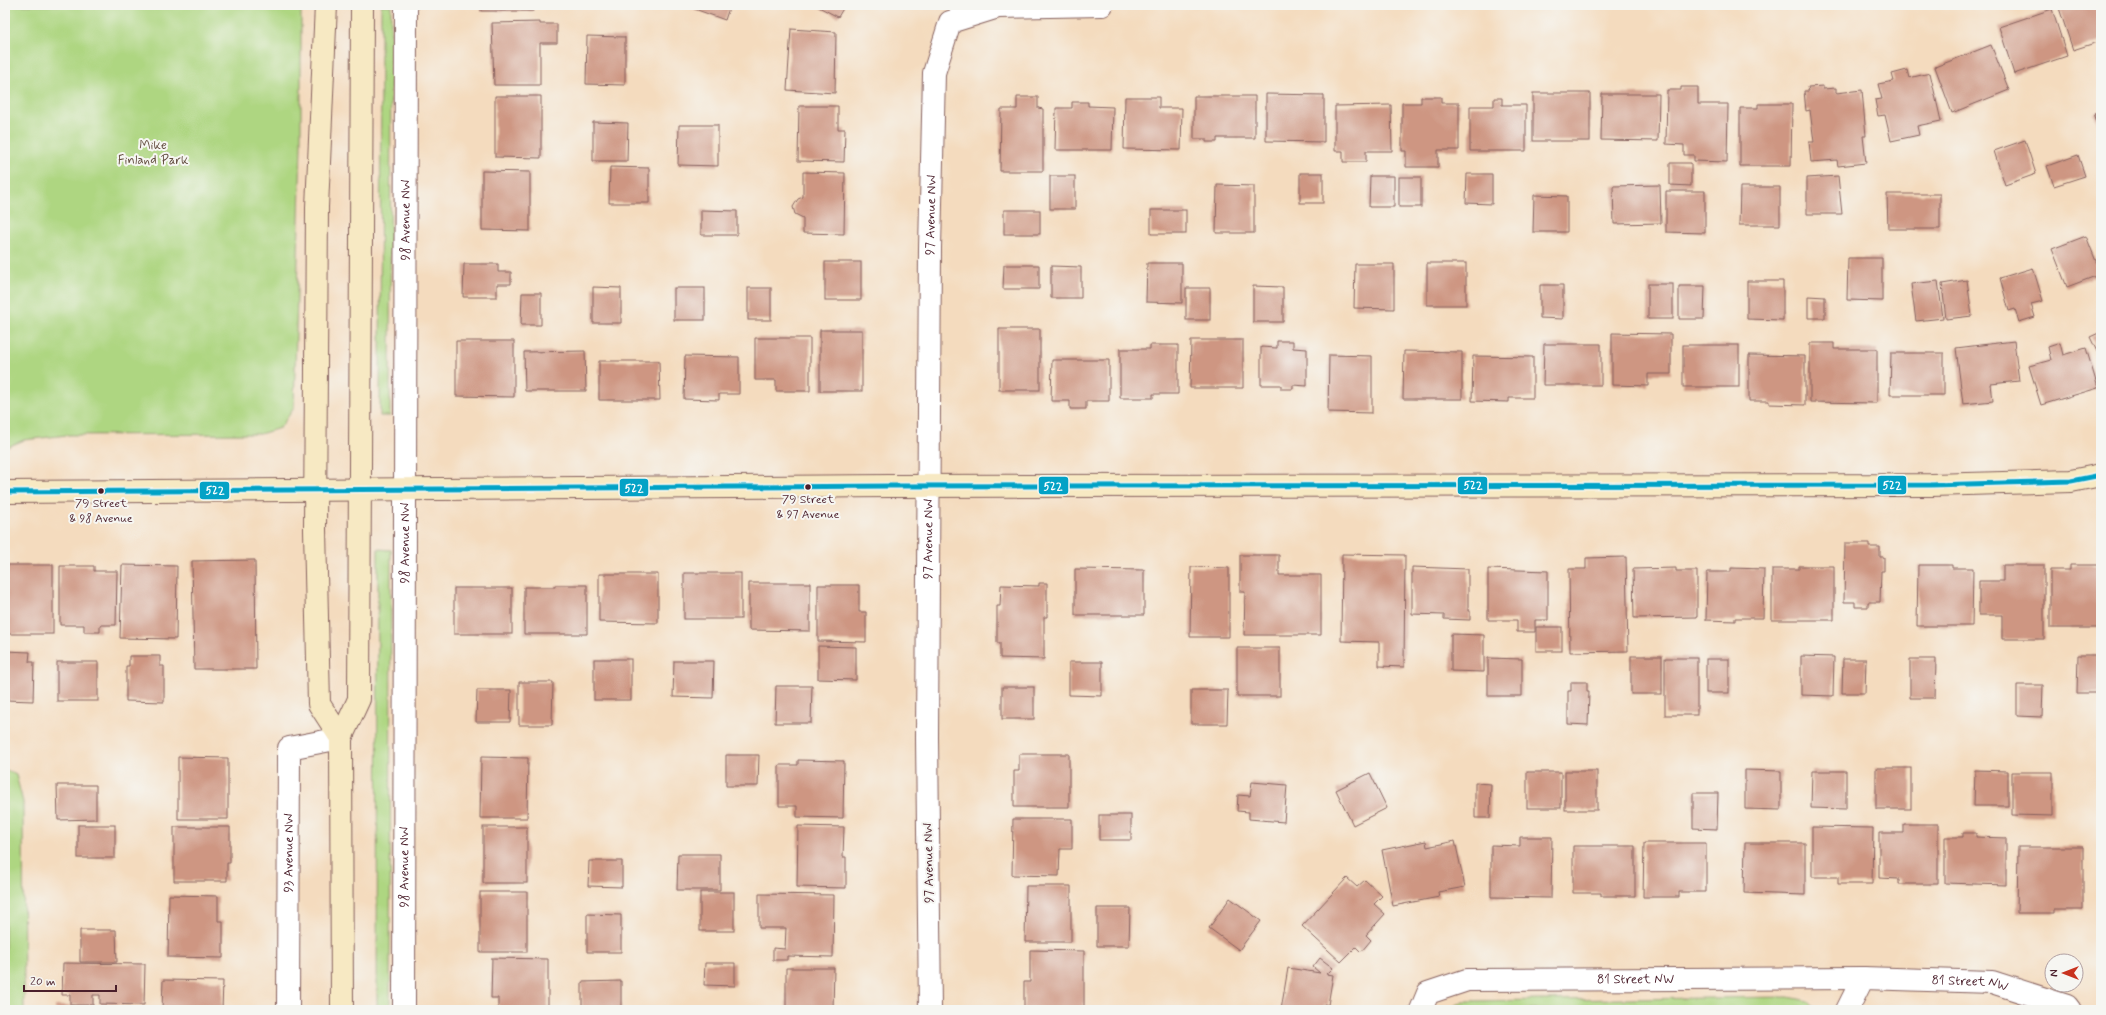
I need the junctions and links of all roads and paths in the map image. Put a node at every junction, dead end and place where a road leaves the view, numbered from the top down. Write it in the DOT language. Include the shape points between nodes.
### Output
graph roads {
  1 [pos="326,5"];
  2 [pos="362,5"];
  3 [pos="406,5"];
  4 [pos="1102,5"];
  5 [pos="2101,475"];
  6 [pos="929,486"];
  7 [pos="360,489"];
  8 [pos="404,489"];
  9 [pos="315,490"];
  10 [pos="5,492"];
  11 [pos="341,738"];
  12 [pos="1863,978"];
  13 [pos="288,1010"];
  14 [pos="342,1010"];
  15 [pos="404,1010"];
  16 [pos="930,1010"];
  17 [pos="1421,1010"];
  18 [pos="1847,1010"];
  19 [pos="2070,1010"];
  1 -- 9 [label="street" via="317,207"];
  2 -- 7 [label="street"];
  3 -- 8 [label="street, 98 Avenue NW"];
  4 -- 6 [label="street, 97 Avenue NW" via="998,7 950,22 934,73"];
  5 -- 6 [label="street" via="2071,481 1931,485"];
  6 -- 8 [label="street"];
  6 -- 16 [label="street, 97 Avenue NW"];
  7 -- 8 [label="street"];
  7 -- 9 [label="street"];
  7 -- 11 [label="street" via="359,699"];
  8 -- 15 [label="street, 98 Avenue NW"];
  9 -- 10 [label="street"];
  9 -- 11 [label="street" via="320,704"];
  11 -- 13 [label="street, 93 Avenue NW" via="289,748"];
  11 -- 14 [label="street"];
  12 -- 17 [label="street, 81 Street NW" via="1467,980 1428,993"];
  12 -- 18 [label="street"];
  12 -- 19 [label="street, 81 Street NW" via="1992,982 2067,1006"];
}
